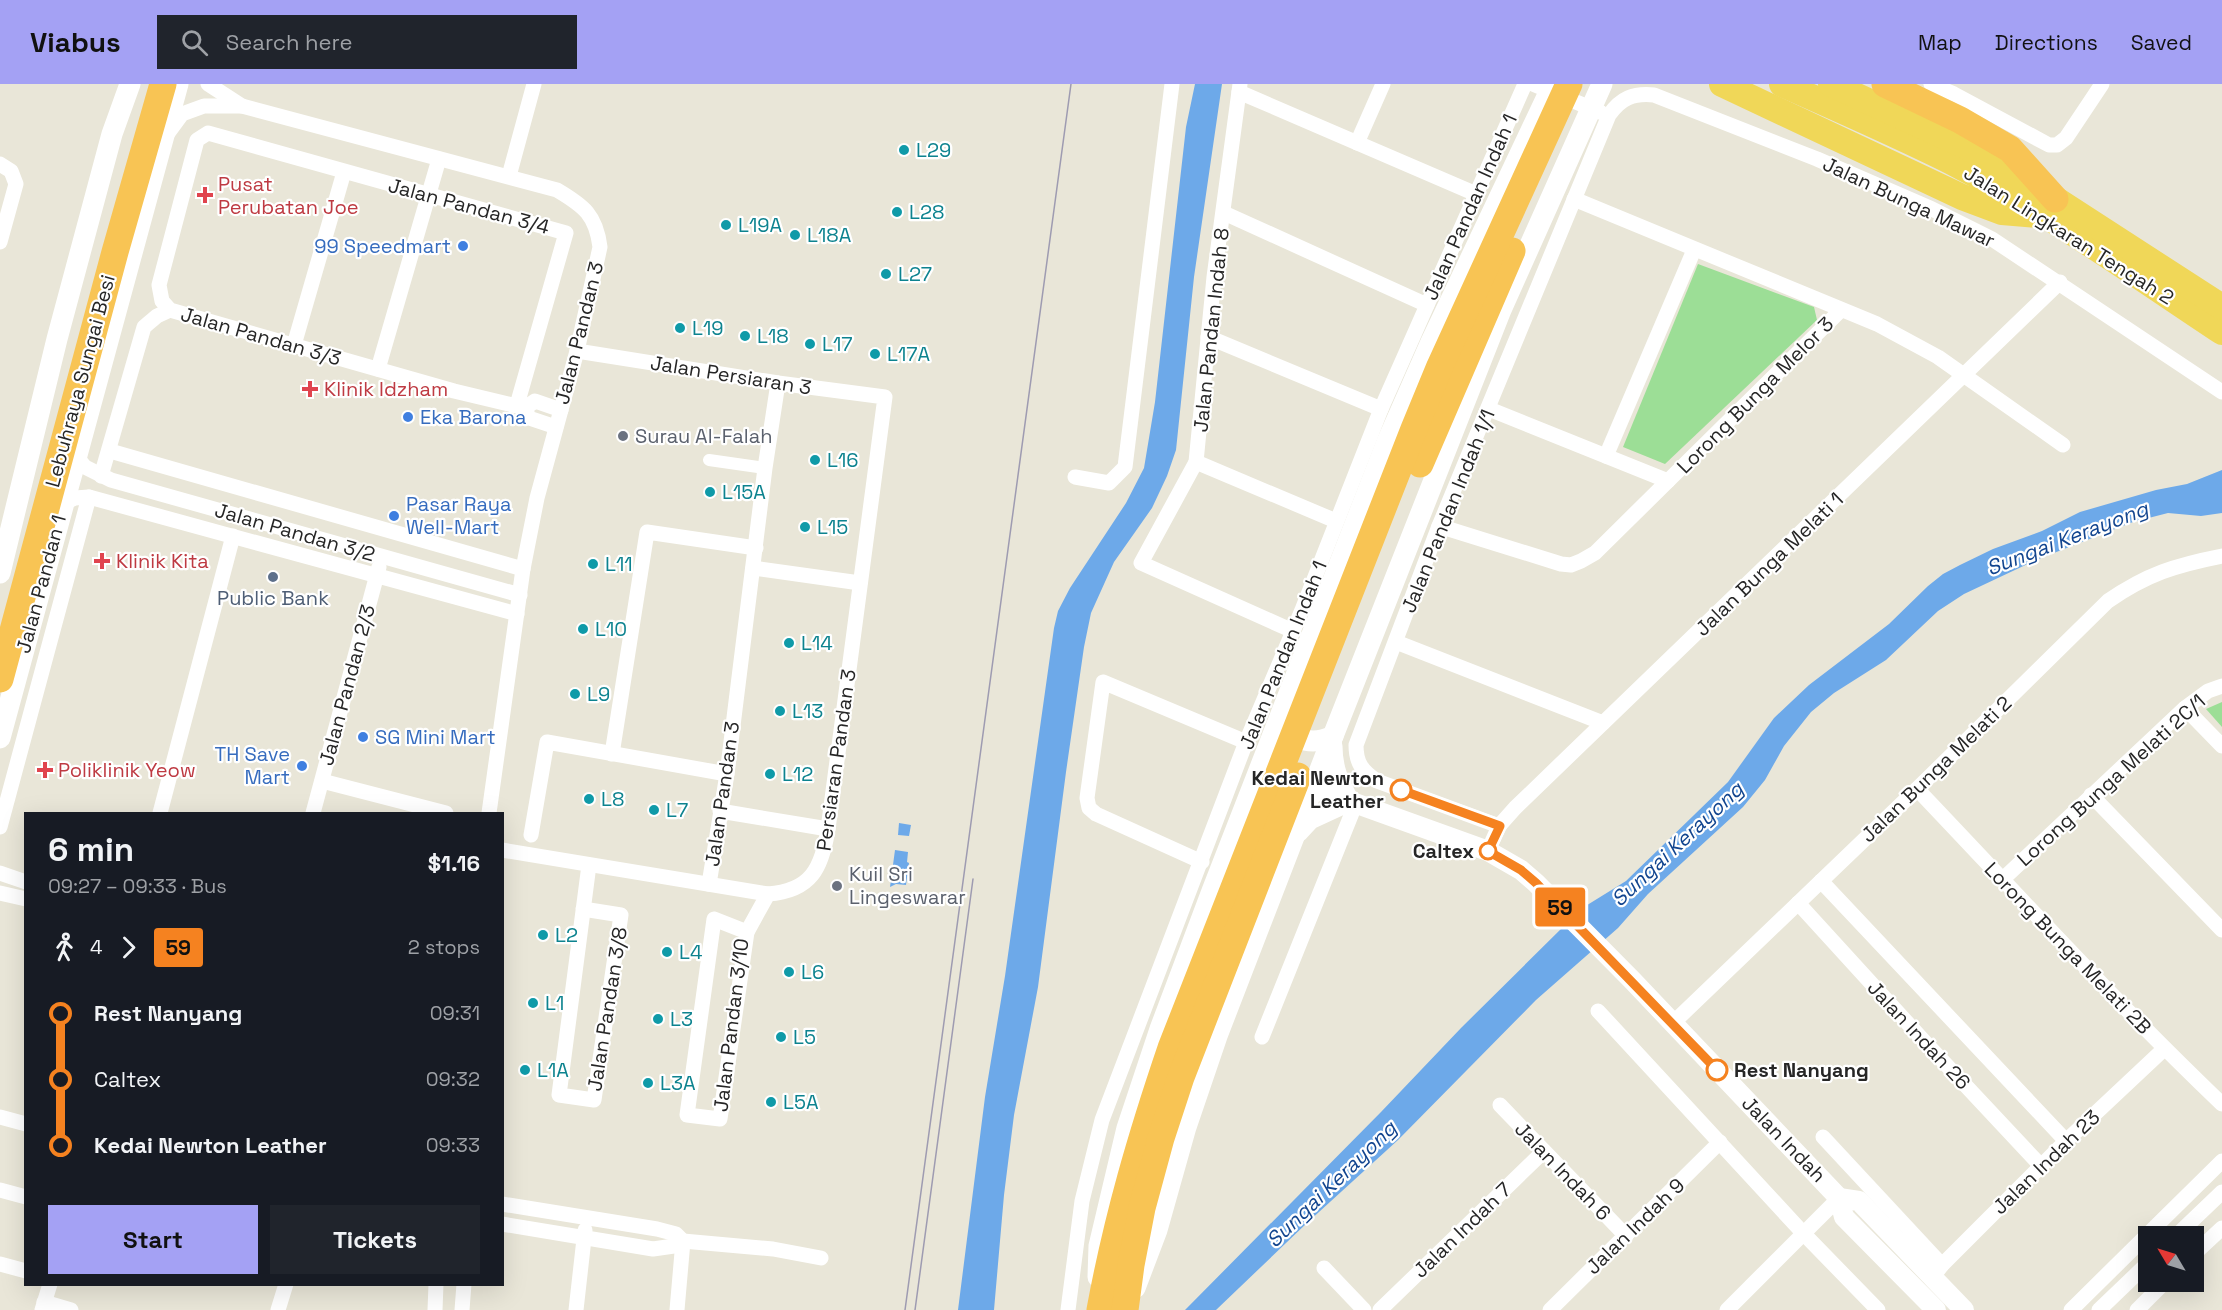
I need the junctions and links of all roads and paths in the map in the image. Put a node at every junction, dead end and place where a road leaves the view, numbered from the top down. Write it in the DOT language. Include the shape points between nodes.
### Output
graph roads {
  1 [pos="130,84"];
  2 [pos="145,84"];
  3 [pos="163,84"];
  4 [pos="178,84"];
  5 [pos="208,84"];
  6 [pos="534,84"];
  7 [pos="1172,84"];
  8 [pos="1383,84"];
  9 [pos="1525,84"];
  10 [pos="1533,84"];
  11 [pos="1553,84"];
  12 [pos="1569,84"];
  13 [pos="1588,84"];
  14 [pos="1602,84"];
  15 [pos="1722,84"];
  16 [pos="1782,84"];
  17 [pos="1831,84"];
  18 [pos="1885,84"];
  19 [pos="1931,84"];
  20 [pos="2102,84"];
  21 [pos="1239,88"];
  22 [pos="1957,89"];
  23 [pos="242,106"];
  24 [pos="1609,115"];
  25 [pos="161,143"];
  26 [pos="1357,143"];
  27 [pos="439,159"];
  28 [pos="0,164"];
  29 [pos="344,172"];
  30 [pos="508,176"];
  31 [pos="1476,194"];
  32 [pos="429,195"];
  33 [pos="1574,199"];
  34 [pos="2050,207"];
  35 [pos="1224,213"];
  36 [pos="1514,226"];
  37 [pos="0,242"];
  38 [pos="1694,250"];
  39 [pos="2060,282"];
  40 [pos="1427,305"];
  41 [pos="2222,307"];
  42 [pos="170,310"];
  43 [pos="1841,310"];
  44 [pos="2222,332"];
  45 [pos="1208,337"];
  46 [pos="294,345"];
  47 [pos="577,351"];
  48 [pos="378,369"];
  49 [pos="1965,375"];
  50 [pos="778,383"];
  51 [pos="2222,393"];
  52 [pos="885,397"];
  53 [pos="521,406"];
  54 [pos="1381,409"];
  55 [pos="1489,409"];
  56 [pos="561,410"];
  57 [pos="556,427"];
  58 [pos="1422,433"];
  59 [pos="2063,445"];
  60 [pos="110,451"];
  61 [pos="76,456"];
  62 [pos="1606,456"];
  63 [pos="709,460"];
  64 [pos="1196,462"];
  65 [pos="765,468"];
  66 [pos="101,476"];
  67 [pos="23,477"];
  68 [pos="1075,477"];
  69 [pos="1668,481"];
  70 [pos="65,496"];
  71 [pos="89,497"];
  72 [pos="1336,521"];
  73 [pos="1439,526"];
  74 [pos="233,536"];
  75 [pos="756,548"];
  76 [pos="382,556"];
  77 [pos="2222,556"];
  78 [pos="753,568"];
  79 [pos="523,569"];
  80 [pos="0,573"];
  81 [pos="376,576"];
  82 [pos="860,583"];
  83 [pos="520,595"];
  84 [pos="517,614"];
  85 [pos="1310,614"];
  86 [pos="0,618"];
  87 [pos="1293,631"];
  88 [pos="1396,642"];
  89 [pos="0,679"];
  90 [pos="2222,686"];
  91 [pos="4,706"];
  92 [pos="2185,708"];
  93 [pos="1280,717"];
  94 [pos="1604,723"];
  95 [pos="1333,736"];
  96 [pos="0,738"];
  97 [pos="1246,742"];
  98 [pos="2222,746"];
  99 [pos="612,754"];
  100 [pos="1260,768"];
  101 [pos="727,774"];
  102 [pos="322,781"];
  103 [pos="1313,788"];
  104 [pos="1917,789"];
  105 [pos="2091,795"];
  106 [pos="1352,802"];
  107 [pos="720,811"];
  108 [pos="160,812"];
  109 [pos="313,812"];
  110 [pos="442,812"];
  111 [pos="489,812"];
  112 [pos="1242,813"];
  113 [pos="1500,826"];
  114 [pos="0,827"];
  115 [pos="828,829"];
  116 [pos="1296,834"];
  117 [pos="531,835"];
  118 [pos="504,850"];
  119 [pos="1488,851"];
  120 [pos="1202,862"];
  121 [pos="589,865"];
  122 [pos="0,873"];
  123 [pos="2003,879"];
  124 [pos="24,881"];
  125 [pos="1821,881"];
  126 [pos="709,884"];
  127 [pos="0,892"];
  128 [pos="768,894"];
  129 [pos="24,898"];
  130 [pos="1798,903"];
  131 [pos="583,909"];
  132 [pos="2222,930"];
  133 [pos="747,932"];
  134 [pos="1598,1011"];
  135 [pos="1673,1023"];
  136 [pos="1150,1026"];
  137 [pos="1262,1037"];
  138 [pos="2164,1048"];
  139 [pos="2222,1104"];
  140 [pos="1500,1105"];
  141 [pos="0,1118"];
  142 [pos="24,1124"];
  143 [pos="1823,1137"];
  144 [pos="2066,1141"];
  145 [pos="1720,1142"];
  146 [pos="1544,1150"];
  147 [pos="2222,1161"];
  148 [pos="2041,1166"];
  149 [pos="0,1190"];
  150 [pos="2222,1192"];
  151 [pos="24,1196"];
  152 [pos="1839,1198"];
  153 [pos="504,1204"];
  154 [pos="587,1218"];
  155 [pos="504,1224"];
  156 [pos="2186,1226"];
  157 [pos="2222,1228"];
  158 [pos="1804,1234"];
  159 [pos="1626,1236"];
  160 [pos="584,1238"];
  161 [pos="683,1241"];
  162 [pos="2204,1245"];
  163 [pos="821,1258"];
  164 [pos="0,1264"];
  165 [pos="1324,1268"];
  166 [pos="24,1270"];
  167 [pos="1937,1272"];
  168 [pos="2138,1273"];
  169 [pos="49,1286"];
  170 [pos="285,1286"];
  171 [pos="436,1286"];
  172 [pos="464,1286"];
  173 [pos="2155,1292"];
  174 [pos="43,1306"];
  175 [pos="71,1310"];
  176 [pos="278,1310"];
  177 [pos="435,1310"];
  178 [pos="462,1310"];
  179 [pos="576,1310"];
  180 [pos="676,1310"];
  181 [pos="1068,1310"];
  182 [pos="1098,1310"];
  183 [pos="1126,1310"];
  184 [pos="1364,1310"];
  185 [pos="1380,1310"];
  186 [pos="1550,1310"];
  187 [pos="1727,1310"];
  188 [pos="1878,1310"];
  189 [pos="1936,1310"];
  190 [pos="1964,1310"];
  191 [pos="2071,1310"];
  192 [pos="2099,1310"];
  193 [pos="2137,1310"];
  1 -- 67 [label="main road" via="111,134"];
  2 -- 86 [label="highway, Lebuhraya Sungai Besi"];
  3 -- 89 [label="highway, Lebuhraya Sungai Besi"];
  4 -- 25 [label="main road, Jalan Pandan 1"];
  5 -- 23 [label="street, Jalan Pandan 3"];
  6 -- 30 [label="street"];
  7 -- 68 [label="street" via="1125,467 1109,483"];
  8 -- 26 [label="street"];
  9 -- 31 [label="street, Jalan Pandan Indah 1"];
  10 -- 24 [label="street"];
  11 -- 36 [label="main road"];
  12 -- 36 [label="highway"];
  13 -- 36 [label="highway"];
  14 -- 36 [label="main road"];
  15 -- 34 [label="highway" via="2002,212"];
  16 -- 34 [label="highway, Jalan Lingkaran Tengah 2"];
  17 -- 34 [label="highway, Jalan Lingkaran Tengah 2" via="1964,145"];
  18 -- 34 [label="highway" via="2010,149"];
  19 -- 22 [label="street"];
  20 -- 22 [label="street" via="2066,138 2057,145 2049,145"];
  21 -- 26 [label="street"];
  21 -- 35 [label="street, Jalan Pandan Indah 8"];
  23 -- 25 [label="street, Jalan Pandan 3" via="204,106 182,114"];
  23 -- 27 [label="street, Jalan Pandan 3"];
  24 -- 33 [label="street, Jalan Pandan Indah 1/1"];
  24 -- 39 [label="street, Jalan Bunga Mawar" via="1628,96 1654,95 1932,209 1992,239"];
  25 -- 61 [label="main road, Jalan Pandan 1"];
  26 -- 31 [label="street"];
  27 -- 30 [label="street, Jalan Pandan 3"];
  27 -- 32 [label="street"];
  28 -- 37 [label="street" via="11,171 16,184"];
  29 -- 32 [label="street, Jalan Pandan 3/4"];
  29 -- 42 [label="street, Jalan Pandan 3/4" via="208,133 200,136 194,144 159,285 162,301"];
  29 -- 46 [label="street"];
  30 -- 47 [label="street, Jalan Pandan 3" via="557,190 577,202 589,213 598,233 600,247"];
  31 -- 40 [label="street, Jalan Pandan Indah 1"];
  32 -- 48 [label="street"];
  32 -- 53 [label="street, Jalan Pandan 3/4" via="566,233"];
  33 -- 38 [label="street"];
  33 -- 55 [label="street, Jalan Pandan Indah 1/1"];
  34 -- 41 [label="highway, Jalan Lingkaran Tengah 2"];
  34 -- 44 [label="highway, Jalan Lingkaran Tengah 2"];
  35 -- 40 [label="street"];
  35 -- 45 [label="street, Jalan Pandan Indah 8"];
  36 -- 58 [label="highway" via="1440,366"];
  36 -- 85 [label="main road" via="1387,442"];
  36 -- 95 [label="main road" via="1467,394"];
  38 -- 43 [label="street"];
  38 -- 62 [label="street"];
  39 -- 49 [label="street, Jalan Bunga Melati 1"];
  39 -- 51 [label="street, Jalan Bunga Mawar"];
  40 -- 54 [label="street, Jalan Pandan Indah 1"];
  42 -- 46 [label="street, Jalan Pandan 3/3"];
  42 -- 60 [label="street" via="144,327"];
  43 -- 49 [label="street" via="1909,341"];
  43 -- 69 [label="street, Lorong Bunga Melor 3"];
  45 -- 54 [label="street"];
  45 -- 64 [label="street, Jalan Pandan Indah 8"];
  46 -- 48 [label="street, Jalan Pandan 3/3"];
  47 -- 50 [label="street, Jalan Persiaran 3"];
  47 -- 56 [label="street, Jalan Pandan 3"];
  48 -- 53 [label="street, Jalan Pandan 3/3"];
  49 -- 59 [label="street"];
  49 -- 94 [label="street, Jalan Bunga Melati 1"];
  50 -- 52 [label="street, Jalan Persiaran 3"];
  50 -- 65 [label="street, Jalan Pandan 3"];
  52 -- 82 [label="street, Persiaran Pandan 3"];
  53 -- 56 [label="street, Jalan Pandan 3/3" via="535,401"];
  53 -- 57 [label="street, Jalan Pandan 3/3" via="529,418"];
  54 -- 72 [label="street, Jalan Pandan Indah 1"];
  55 -- 62 [label="street"];
  55 -- 73 [label="street, Jalan Pandan Indah 1/1"];
  56 -- 57 [label="street, Jalan Pandan 3"];
  57 -- 79 [label="street, Jalan Pandan 3"];
  58 -- 182 [label="highway" via="1171,1048 1122,1204"];
  58 -- 183 [label="highway" via="1181,1077 1142,1208"];
  60 -- 66 [label="street"];
  60 -- 79 [label="street, Jalan Pandan 3/2"];
  61 -- 66 [label="street, Jalan Pandan 3/2"];
  61 -- 70 [label="main road, Jalan Pandan 1"];
  62 -- 69 [label="street"];
  63 -- 65 [label="street"];
  64 -- 72 [label="street"];
  64 -- 87 [label="street, Jalan Pandan Indah 8" via="1141,563"];
  65 -- 75 [label="street, Jalan Pandan 3"];
  66 -- 76 [label="street, Jalan Pandan 3/2"];
  67 -- 70 [label="main road" via="41,493"];
  67 -- 80 [label="main road"];
  69 -- 73 [label="street, Lorong Bunga Melor 3" via="1595,553 1571,565 1550,562"];
  70 -- 71 [label="street"];
  70 -- 91 [label="main road, Jalan Pandan 1"];
  71 -- 74 [label="street"];
  71 -- 114 [label="street"];
  72 -- 85 [label="street, Jalan Pandan Indah 1"];
  73 -- 88 [label="street, Jalan Pandan Indah 1/1"];
  74 -- 81 [label="street"];
  74 -- 108 [label="street"];
  75 -- 78 [label="street, Jalan Pandan 3"];
  75 -- 99 [label="street" via="647,532"];
  76 -- 81 [label="street, Jalan Pandan 2/3"];
  76 -- 83 [label="street, Jalan Pandan 3/2"];
  77 -- 104 [label="street, Jalan Bunga Melati 2" via="2140,579 2108,600"];
  78 -- 82 [label="street"];
  78 -- 101 [label="street, Jalan Pandan 3"];
  79 -- 83 [label="street, Jalan Pandan 3"];
  81 -- 84 [label="street"];
  81 -- 102 [label="street, Jalan Pandan 2/3"];
  82 -- 115 [label="street, Persiaran Pandan 3"];
  83 -- 84 [label="street, Jalan Pandan 3"];
  84 -- 111 [label="street, Jalan Pandan 3"];
  85 -- 87 [label="street, Jalan Pandan Indah 1"];
  85 -- 93 [label="main road"];
  87 -- 97 [label="street, Jalan Pandan Indah 1"];
  88 -- 94 [label="street"];
  88 -- 113 [label="street, Jalan Pandan Indah 1/1" via="1356,745 1360,767 1377,781"];
  90 -- 92 [label="street, Lorong Bunga Melati 2C/1"];
  91 -- 96 [label="main road, Jalan Pandan 1"];
  92 -- 98 [label="street"];
  92 -- 105 [label="street, Lorong Bunga Melati 2C/1"];
  93 -- 95 [label="main road" via="1297,737 1313,741"];
  93 -- 100 [label="main road"];
  94 -- 113 [label="street, Jalan Bunga Melati 1"];
  95 -- 103 [label="main road"];
  95 -- 106 [label="main road" via="1335,773"];
  97 -- 120 [label="street, Jalan Pandan Indah 1"];
  97 -- 120 [label="street" via="1103,682 1087,798 1089,808"];
  99 -- 101 [label="street"];
  99 -- 117 [label="street" via="547,742"];
  100 -- 103 [label="street, Jalan Indah"];
  100 -- 112 [label="main road"];
  101 -- 107 [label="street, Jalan Pandan 3"];
  102 -- 109 [label="street, Jalan Pandan 2/3"];
  102 -- 110 [label="street"];
  103 -- 106 [label="street, Jalan Indah"];
  103 -- 116 [label="main road"];
  104 -- 123 [label="street, Lorong Bunga Melati 2B"];
  104 -- 125 [label="street, Jalan Bunga Melati 2"];
  105 -- 123 [label="street, Lorong Bunga Melati 2C/1"];
  105 -- 132 [label="street"];
  106 -- 116 [label="main road" via="1310,819"];
  106 -- 119 [label="street, Jalan Indah"];
  106 -- 137 [label="street"];
  107 -- 115 [label="street"];
  107 -- 126 [label="street, Jalan Pandan 3"];
  112 -- 116 [label="main road" via="1262,805 1281,810 1294,824"];
  112 -- 136 [label="main road"];
  113 -- 119 [label="street, Jalan Bunga Melati 1"];
  115 -- 128 [label="street, Persiaran Pandan 3" via="822,858 809,878 791,890"];
  116 -- 183 [label="main road" via="1217,1036 1157,1230"];
  118 -- 121 [label="street, Persiaran Pandan 3"];
  119 -- 135 [label="street, Jalan Indah" via="1521,870"];
  120 -- 136 [label="street, Jalan Pandan Indah 1"];
  121 -- 126 [label="street, Persiaran Pandan 3"];
  121 -- 131 [label="street, Jalan Pandan 3/8"];
  122 -- 124 [label="street"];
  123 -- 138 [label="street, Lorong Bunga Melati 2B"];
  125 -- 130 [label="street, Jalan Bunga Melati 2"];
  125 -- 144 [label="street, Jalan Indah 26"];
  126 -- 128 [label="street, Persiaran Pandan 3"];
  127 -- 129 [label="street"];
  128 -- 133 [label="street"];
  130 -- 135 [label="street, Jalan Bunga Melati 2"];
  130 -- 148 [label="street, Jalan Indah 26"];
  131 -- 131 [label="street, Jalan Pandan 3/8" via="559,1095 594,1100 621,915"];
  133 -- 133 [label="street, Jalan Pandan 3/10" via="714,919 687,1115 720,1119"];
  134 -- 145 [label="street"];
  135 -- 152 [label="street, Jalan Indah"];
  136 -- 181 [label="street, Jalan Pandan Indah 1" via="1102,1120 1082,1201"];
  136 -- 182 [label="main road" via="1099,1246"];
  138 -- 139 [label="street, Lorong Bunga Melati 2B"];
  138 -- 144 [label="street, Jalan Indah 23"];
  140 -- 146 [label="street, Jalan Indah 6"];
  141 -- 142 [label="street"];
  143 -- 167 [label="street"];
  144 -- 148 [label="street, Jalan Indah 23"];
  145 -- 158 [label="street"];
  145 -- 159 [label="street, Jalan Indah 9"];
  146 -- 159 [label="street, Jalan Indah 6"];
  146 -- 185 [label="street, Jalan Indah 7"];
  147 -- 191 [label="street"];
  148 -- 167 [label="street, Jalan Indah 23"];
  149 -- 151 [label="street"];
  150 -- 156 [label="street"];
  152 -- 158 [label="street"];
  152 -- 167 [label="street, Jalan Indah" via="1859,1200"];
  152 -- 189 [label="street, Jalan Indah" via="1844,1217"];
  153 -- 154 [label="street"];
  154 -- 160 [label="street"];
  154 -- 161 [label="street" via="657,1229 676,1234"];
  155 -- 160 [label="street"];
  157 -- 162 [label="street"];
  158 -- 187 [label="street"];
  158 -- 188 [label="street"];
  159 -- 186 [label="street, Jalan Indah 9"];
  160 -- 161 [label="street" via="653,1249"];
  160 -- 179 [label="street"];
  161 -- 163 [label="street" via="773,1249"];
  161 -- 180 [label="street"];
  164 -- 166 [label="street"];
  165 -- 184 [label="street"];
  167 -- 190 [label="street, Jalan Indah"];
  168 -- 192 [label="street"];
  169 -- 174 [label="street"];
  170 -- 176 [label="street"];
  171 -- 177 [label="street"];
  172 -- 178 [label="street"];
  173 -- 193 [label="street"];
  174 -- 175 [label="street"];
}
